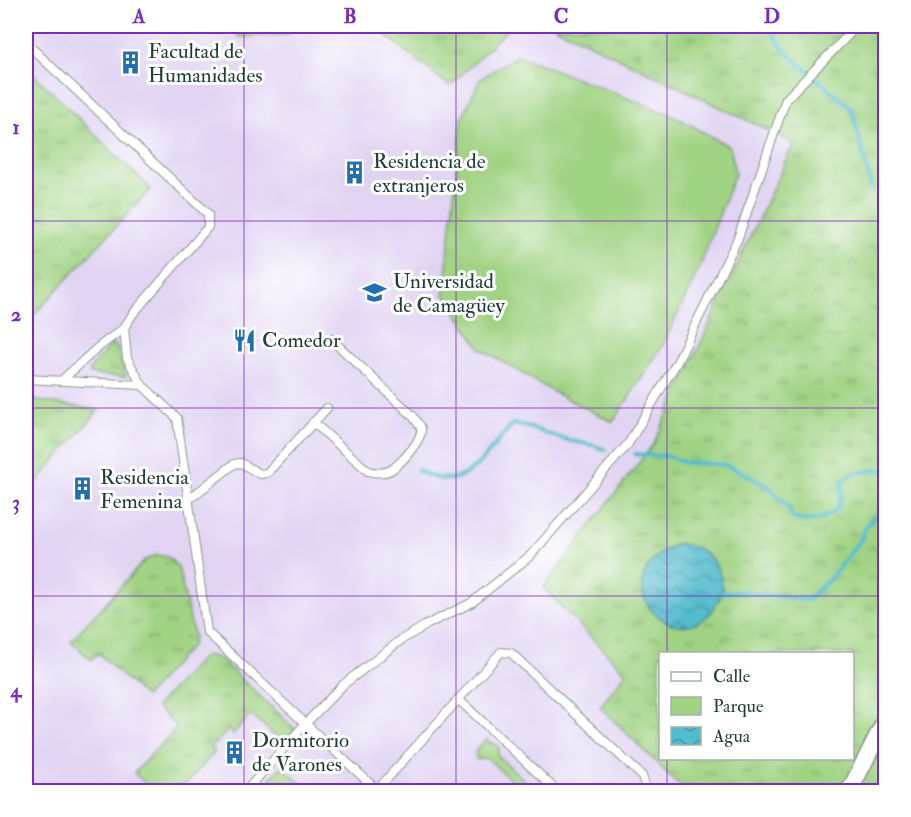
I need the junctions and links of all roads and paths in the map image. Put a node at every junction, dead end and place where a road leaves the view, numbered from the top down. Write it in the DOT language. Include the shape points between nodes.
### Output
graph roads {
  1 [pos="857,26"];
  2 [pos="26,43"];
  3 [pos="124,328"];
  4 [pos="330,338"];
  5 [pos="26,379"];
  6 [pos="61,381"];
  7 [pos="142,385"];
  8 [pos="327,408"];
  9 [pos="313,422"];
  10 [pos="188,500"];
  11 [pos="458,699"];
  12 [pos="885,719"];
  13 [pos="306,723"];
  14 [pos="378,791"];
  15 [pos="245,792"];
  16 [pos="558,792"];
  17 [pos="647,792"];
  18 [pos="849,792"];
  1 -- 13 [label="lane" via="786,99 738,238 677,362 628,444 531,556 471,603 401,640 344,684"];
  2 -- 3 [label="lane" via="208,213 208,227"];
  3 -- 6 [label="lane"];
  3 -- 7 [label="lane" via="127,358"];
  4 -- 9 [label="lane" via="413,416 421,428 420,438 391,470 379,474 368,471"];
  5 -- 6 [label="lane"];
  6 -- 7 [label="lane"];
  7 -- 10 [label="lane" via="177,418"];
  8 -- 9 [label="lane"];
  9 -- 10 [label="lane" via="267,472 260,474 241,463 234,464"];
  10 -- 13 [label="lane" via="207,632"];
  11 -- 14 [label="lane"];
  11 -- 16 [label="lane"];
  11 -- 17 [label="lane" via="501,651 511,652 642,776"];
  12 -- 18 [label="street"];
  13 -- 14 [label="lane"];
  13 -- 15 [label="lane"];
}
